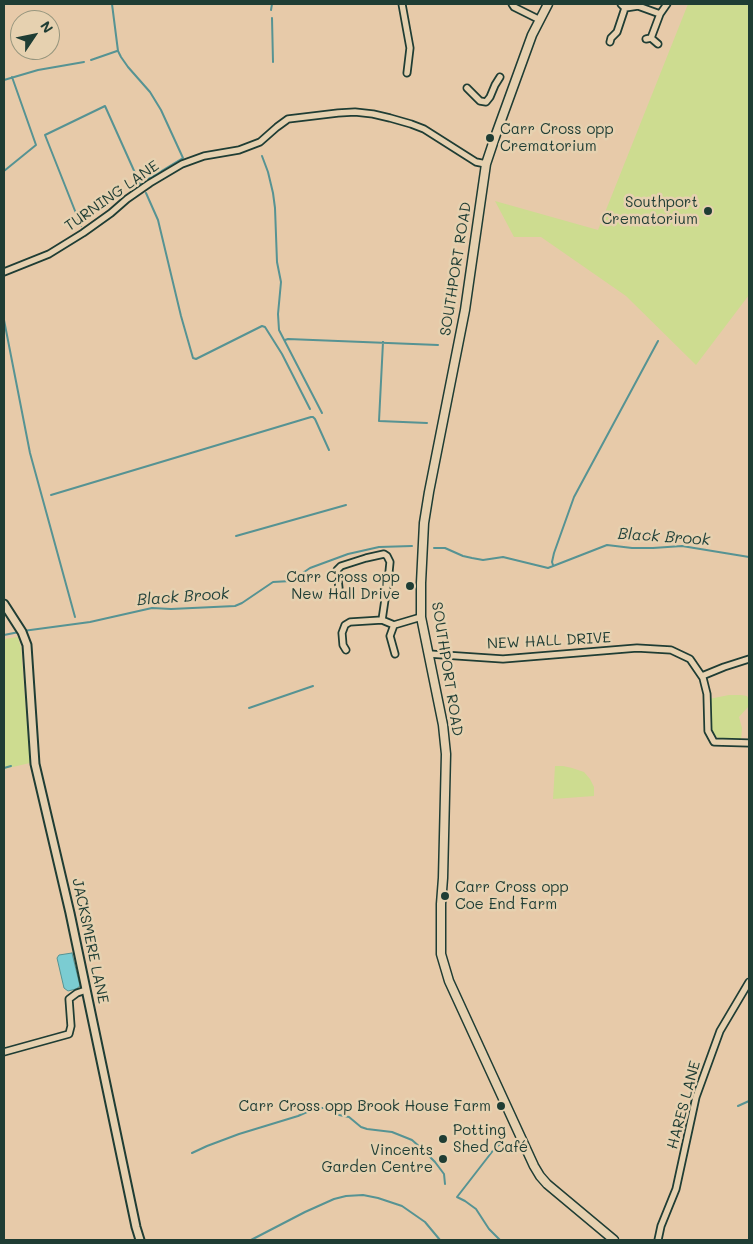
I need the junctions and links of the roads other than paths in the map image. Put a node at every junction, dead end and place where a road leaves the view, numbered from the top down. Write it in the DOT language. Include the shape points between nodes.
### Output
graph roads {
  1 [pos="402,4"];
  2 [pos="512,4"];
  3 [pos="548,4"];
  4 [pos="666,4"];
  5 [pos="623,6"];
  6 [pos="660,14"];
  7 [pos="540,20"];
  8 [pos="610,42"];
  9 [pos="658,44"];
  10 [pos="406,73"];
  11 [pos="500,77"];
  12 [pos="467,88"];
  13 [pos="486,164"];
  14 [pos="4,272"];
  15 [pos="340,588"];
  16 [pos="4,604"];
  17 [pos="421,617"];
  18 [pos="382,620"];
  19 [pos="394,625"];
  20 [pos="346,650"];
  21 [pos="394,654"];
  22 [pos="429,654"];
  23 [pos="749,659"];
  24 [pos="703,678"];
  25 [pos="749,744"];
  26 [pos="749,982"];
  27 [pos="86,990"];
  28 [pos="4,1052"];
  29 [pos="140,1240"];
  30 [pos="614,1240"];
  31 [pos="658,1240"];
  1 -- 10 [label="street" via="410,48"];
  2 -- 7 [label="street"];
  3 -- 7 [label="highway, SOUTHPORT ROAD"];
  4 -- 6 [label="street"];
  5 -- 6 [label="street" via="638,6"];
  5 -- 8 [label="street"];
  6 -- 9 [label="street" via="649,38"];
  7 -- 13 [label="highway, SOUTHPORT ROAD"];
  11 -- 12 [label="street" via="486,102 471,96"];
  13 -- 14 [label="street, TURNING LANE" via="468,158 418,126 382,116 347,112 288,119 260,142 182,164 83,233 48,254"];
  13 -- 17 [label="highway, SOUTHPORT ROAD" via="465,310 428,492"];
  15 -- 18 [label="street" via="337,570 341,566 384,554 387,556 390,562"];
  16 -- 27 [label="main road, JACKSMERE LANE" via="27,645 35,764"];
  17 -- 19 [label="street"];
  17 -- 22 [label="highway, SOUTHPORT ROAD"];
  18 -- 19 [label="street"];
  18 -- 20 [label="street" via="350,622 345,626 342,633"];
  19 -- 21 [label="street" via="390,636"];
  22 -- 24 [label="street, NEW HALL DRIVE" via="503,659 637,648 671,650 690,659"];
  22 -- 30 [label="highway, SOUTHPORT ROAD" via="444,725 446,754 442,954 449,981 540,1176"];
  23 -- 24 [label="street"];
  24 -- 25 [label="street" via="708,731 714,742"];
  26 -- 31 [label="street, HARES LANE" via="720,1031 696,1097 676,1189"];
  27 -- 28 [label="street" via="69,999 69,1034"];
  27 -- 29 [label="main road, JACKSMERE LANE"];
}
